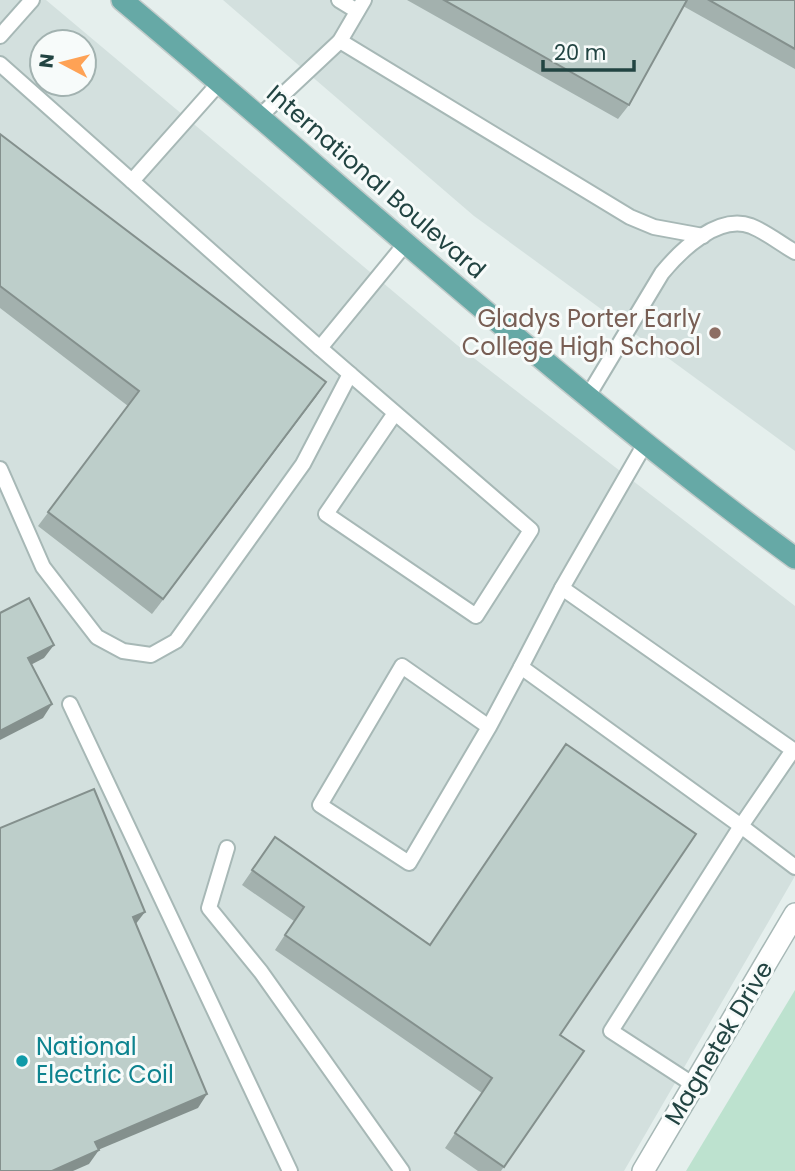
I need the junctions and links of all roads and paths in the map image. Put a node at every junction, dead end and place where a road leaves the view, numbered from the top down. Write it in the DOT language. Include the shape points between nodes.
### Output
graph roads {
  1 [pos="32,0"];
  2 [pos="122,0"];
  3 [pos="339,0"];
  4 [pos="360,6"];
  5 [pos="0,36"];
  6 [pos="340,41"];
  7 [pos="0,64"];
  8 [pos="220,82"];
  9 [pos="259,117"];
  10 [pos="132,181"];
  11 [pos="703,236"];
  12 [pos="407,243"];
  13 [pos="795,252"];
  14 [pos="320,348"];
  15 [pos="351,374"];
  16 [pos="588,396"];
  17 [pos="395,413"];
  18 [pos="646,442"];
  19 [pos="0,469"];
  20 [pos="795,558"];
  21 [pos="562,588"];
  22 [pos="521,667"];
  23 [pos="70,704"];
  24 [pos="489,727"];
  25 [pos="741,826"];
  26 [pos="228,848"];
  27 [pos="795,867"];
  28 [pos="795,914"];
  29 [pos="694,1085"];
  30 [pos="290,1171"];
  31 [pos="402,1171"];
  32 [pos="643,1171"];
  1 -- 5 [label="lane"];
  2 -- 8 [label="main road, International Boulevard"];
  3 -- 4 [label="lane"];
  4 -- 6 [label="lane"];
  6 -- 9 [label="lane"];
  6 -- 11 [label="lane" via="630,217 654,227"];
  7 -- 10 [label="lane"];
  8 -- 9 [label="main road, International Boulevard"];
  8 -- 10 [label="lane"];
  9 -- 12 [label="main road, International Boulevard"];
  10 -- 14 [label="lane"];
  11 -- 13 [label="lane" via="725,225 750,225"];
  11 -- 16 [label="lane" via="662,273"];
  12 -- 14 [label="lane"];
  12 -- 16 [label="main road, International Boulevard"];
  14 -- 15 [label="lane"];
  15 -- 17 [label="lane"];
  15 -- 19 [label="lane" via="303,464 176,641 151,655 123,651 97,637 43,567"];
  16 -- 18 [label="main road, International Boulevard"];
  17 -- 17 [label="lane" via="531,530 476,616 326,514"];
  18 -- 20 [label="main road, International Boulevard"];
  18 -- 21 [label="lane"];
  21 -- 22 [label="lane"];
  21 -- 25 [label="lane" via="793,750"];
  22 -- 24 [label="lane"];
  22 -- 25 [label="lane"];
  23 -- 30 [label="lane"];
  24 -- 24 [label="lane" via="409,863 320,805 402,666"];
  25 -- 27 [label="lane"];
  25 -- 29 [label="lane" via="611,1031"];
  26 -- 31 [label="lane" via="209,908 261,972"];
  28 -- 29 [label="street, Magnetek Drive"];
  29 -- 32 [label="street, Magnetek Drive"];
}
